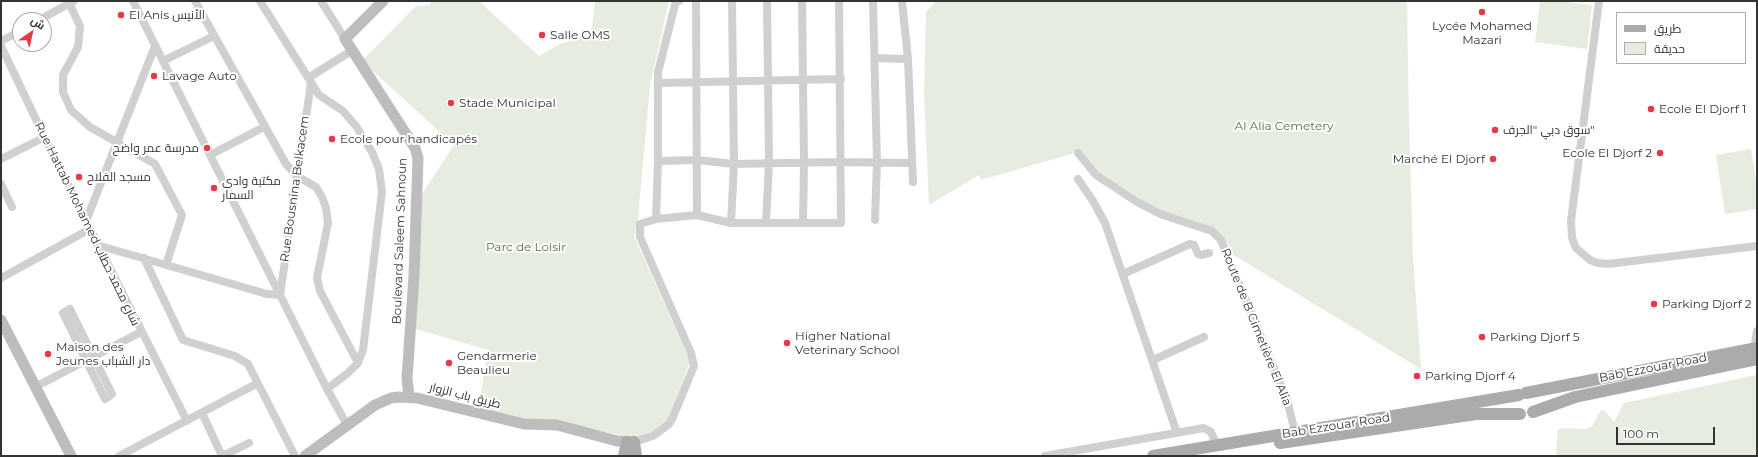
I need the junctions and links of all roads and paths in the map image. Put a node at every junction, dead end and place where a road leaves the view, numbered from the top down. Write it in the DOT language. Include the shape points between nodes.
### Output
graph roads {
  1 [pos="133,1"];
  2 [pos="195,1"];
  3 [pos="260,1"];
  4 [pos="321,1"];
  5 [pos="383,1"];
  6 [pos="679,1"];
  7 [pos="696,1"];
  8 [pos="732,1"];
  9 [pos="766,1"];
  10 [pos="802,1"];
  11 [pos="839,1"];
  12 [pos="873,1"];
  13 [pos="902,1"];
  14 [pos="1599,1"];
  15 [pos="72,2"];
  16 [pos="52,13"];
  17 [pos="12,35"];
  18 [pos="214,36"];
  19 [pos="345,39"];
  20 [pos="1,41"];
  21 [pos="1,46"];
  22 [pos="155,46"];
  23 [pos="353,50"];
  24 [pos="875,58"];
  25 [pos="908,59"];
  26 [pos="163,61"];
  27 [pos="841,79"];
  28 [pos="803,80"];
  29 [pos="309,81"];
  30 [pos="733,81"];
  31 [pos="767,81"];
  32 [pos="697,82"];
  33 [pos="658,83"];
  34 [pos="264,127"];
  35 [pos="45,137"];
  36 [pos="118,142"];
  37 [pos="1078,153"];
  38 [pos="210,155"];
  39 [pos="1,159"];
  40 [pos="697,160"];
  41 [pos="658,161"];
  42 [pos="769,162"];
  43 [pos="840,162"];
  44 [pos="877,162"];
  45 [pos="804,163"];
  46 [pos="912,163"];
  47 [pos="734,164"];
  48 [pos="297,176"];
  49 [pos="1078,180"];
  50 [pos="913,182"];
  51 [pos="1,184"];
  52 [pos="12,207"];
  53 [pos="697,215"];
  54 [pos="656,219"];
  55 [pos="875,220"];
  56 [pos="731,222"];
  57 [pos="766,223"];
  58 [pos="803,223"];
  59 [pos="88,225"];
  60 [pos="97,245"];
  61 [pos="1757,246"];
  62 [pos="1209,253"];
  63 [pos="144,258"];
  64 [pos="166,265"];
  65 [pos="1123,274"];
  66 [pos="1,278"];
  67 [pos="280,295"];
  68 [pos="1,320"];
  69 [pos="1757,331"];
  70 [pos="141,332"];
  71 [pos="1204,337"];
  72 [pos="1756,352"];
  73 [pos="89,358"];
  74 [pos="1153,360"];
  75 [pos="358,363"];
  76 [pos="258,383"];
  77 [pos="35,387"];
  78 [pos="327,388"];
  79 [pos="1522,394"];
  80 [pos="409,396"];
  81 [pos="1532,412"];
  82 [pos="202,413"];
  83 [pos="1520,414"];
  84 [pos="186,421"];
  85 [pos="347,425"];
  86 [pos="1353,428"];
  87 [pos="1177,433"];
  88 [pos="1296,437"];
  89 [pos="630,442"];
  90 [pos="249,443"];
  91 [pos="1217,446"];
  92 [pos="71,456"];
  93 [pos="119,456"];
  94 [pos="222,456"];
  95 [pos="295,456"];
  96 [pos="305,456"];
  97 [pos="624,456"];
  98 [pos="636,456"];
  99 [pos="1045,456"];
  100 [pos="1153,456"];
  101 [pos="1202,456"];
  1 -- 22 [label="street"];
  2 -- 18 [label="street"];
  3 -- 29 [label="street"];
  4 -- 19 [label="street"];
  5 -- 19 [label="street"];
  6 -- 33 [label="street" via="676,2 658,72"];
  7 -- 32 [label="street"];
  8 -- 30 [label="street"];
  9 -- 31 [label="street"];
  10 -- 28 [label="street"];
  11 -- 27 [label="street"];
  12 -- 24 [label="street"];
  13 -- 25 [label="street"];
  14 -- 61 [label="street" via="1571,221 1572,238 1576,248 1590,260 1598,264 1608,264"];
  15 -- 16 [label="street"];
  15 -- 36 [label="street" via="80,26 78,47 62,75 64,92 71,110 90,127"];
  17 -- 20 [label="street"];
  18 -- 26 [label="street"];
  18 -- 34 [label="street"];
  19 -- 23 [label="street, Boulevard Saleem Sahnoun"];
  21 -- 35 [label="street, Rue Hattab Mohamed شارع محمد حطاب"];
  22 -- 26 [label="street"];
  22 -- 36 [label="street"];
  23 -- 29 [label="street"];
  23 -- 80 [label="street, Boulevard Saleem Sahnoun" via="415,148 418,158 407,378"];
  24 -- 25 [label="street"];
  24 -- 44 [label="street"];
  25 -- 46 [label="street"];
  26 -- 38 [label="street"];
  27 -- 28 [label="street"];
  27 -- 43 [label="street"];
  28 -- 31 [label="street"];
  28 -- 45 [label="street"];
  29 -- 48 [label="street, Rue Bousnina Belkacem"];
  29 -- 75 [label="street" via="319,94 343,111 356,126 379,169 382,192 379,225 368,323"];
  30 -- 31 [label="street"];
  30 -- 32 [label="street"];
  30 -- 47 [label="street"];
  31 -- 42 [label="street"];
  32 -- 33 [label="street"];
  32 -- 40 [label="street"];
  33 -- 41 [label="street"];
  34 -- 38 [label="street"];
  34 -- 48 [label="street" via="286,164"];
  35 -- 39 [label="street"];
  35 -- 59 [label="street, Rue Hattab Mohamed شارع محمد حطاب"];
  36 -- 59 [label="street"];
  36 -- 64 [label="street" via="155,164 182,215"];
  37 -- 88 [label="street, Route de B Cimetière El Alia" via="1096,175 1138,202 1160,214 1209,229 1219,236 1287,400"];
  38 -- 67 [label="street"];
  40 -- 41 [label="street"];
  40 -- 47 [label="street"];
  40 -- 53 [label="street"];
  41 -- 54 [label="street"];
  42 -- 45 [label="street"];
  42 -- 47 [label="street"];
  42 -- 57 [label="street"];
  43 -- 44 [label="street"];
  43 -- 45 [label="street"];
  43 -- 58 [label="street" via="841,223"];
  44 -- 46 [label="street"];
  44 -- 55 [label="street"];
  45 -- 58 [label="street"];
  46 -- 50 [label="street"];
  47 -- 56 [label="street"];
  48 -- 67 [label="street, Rue Bousnina Belkacem"];
  48 -- 75 [label="street" via="316,187 326,208 328,223 317,278 320,291"];
  49 -- 65 [label="street" via="1094,201 1105,223"];
  51 -- 52 [label="street"];
  53 -- 54 [label="street"];
  53 -- 56 [label="street"];
  54 -- 89 [label="street" via="640,224 640,237 691,353 694,366 669,424 653,436"];
  56 -- 57 [label="street"];
  57 -- 58 [label="street"];
  59 -- 60 [label="street, Rue Hattab Mohamed شارع محمد حطاب"];
  59 -- 66 [label="street"];
  60 -- 63 [label="street"];
  60 -- 70 [label="street, Rue Hattab Mohamed شارع محمد حطاب"];
  62 -- 65 [label="street" via="1198,254 1194,245 1190,244"];
  63 -- 64 [label="street"];
  63 -- 76 [label="street" via="183,340 235,356 248,364"];
  64 -- 67 [label="street" via="267,294"];
  65 -- 74 [label="street"];
  67 -- 78 [label="street"];
  68 -- 77 [label="street"];
  69 -- 72 [label="street"];
  70 -- 73 [label="street"];
  70 -- 84 [label="street, Rue Hattab Mohamed شارع محمد حطاب"];
  71 -- 74 [label="street"];
  72 -- 79 [label="main road, Bab Ezzouar Road"];
  72 -- 81 [label="main road, Bab Ezzouar Road" via="1575,397"];
  73 -- 73 [label="street" via="63,313 70,309"];
  73 -- 77 [label="street"];
  74 -- 87 [label="street"];
  75 -- 78 [label="street"];
  76 -- 82 [label="street"];
  76 -- 95 [label="street"];
  77 -- 92 [label="street"];
  78 -- 85 [label="street"];
  79 -- 81 [label="main road" via="1532,395 1536,401 1536,407"];
  79 -- 83 [label="main road" via="1515,400 1514,406"];
  79 -- 86 [label="main road, Bab Ezzouar Road"];
  80 -- 85 [label="street, طريق باب الزوار" via="383,401"];
  80 -- 89 [label="street, طريق باب الزوار" via="519,423 560,426"];
  81 -- 83 [label="main road" via="1527,415"];
  82 -- 84 [label="street"];
  82 -- 94 [label="street"];
  83 -- 86 [label="main road, Bab Ezzouar Road" via="1482,413"];
  84 -- 93 [label="street"];
  85 -- 96 [label="street, طريق باب الزوار"];
  86 -- 88 [label="main road, Bab Ezzouar Road"];
  87 -- 91 [label="street" via="1208,429"];
  87 -- 99 [label="street"];
  88 -- 91 [label="main road, Bab Ezzouar Road"];
  88 -- 101 [label="main road, Bab Ezzouar Road"];
  89 -- 97 [label="main road"];
  89 -- 98 [label="main road"];
  90 -- 94 [label="street"];
  91 -- 100 [label="main road, Bab Ezzouar Road"];
}
